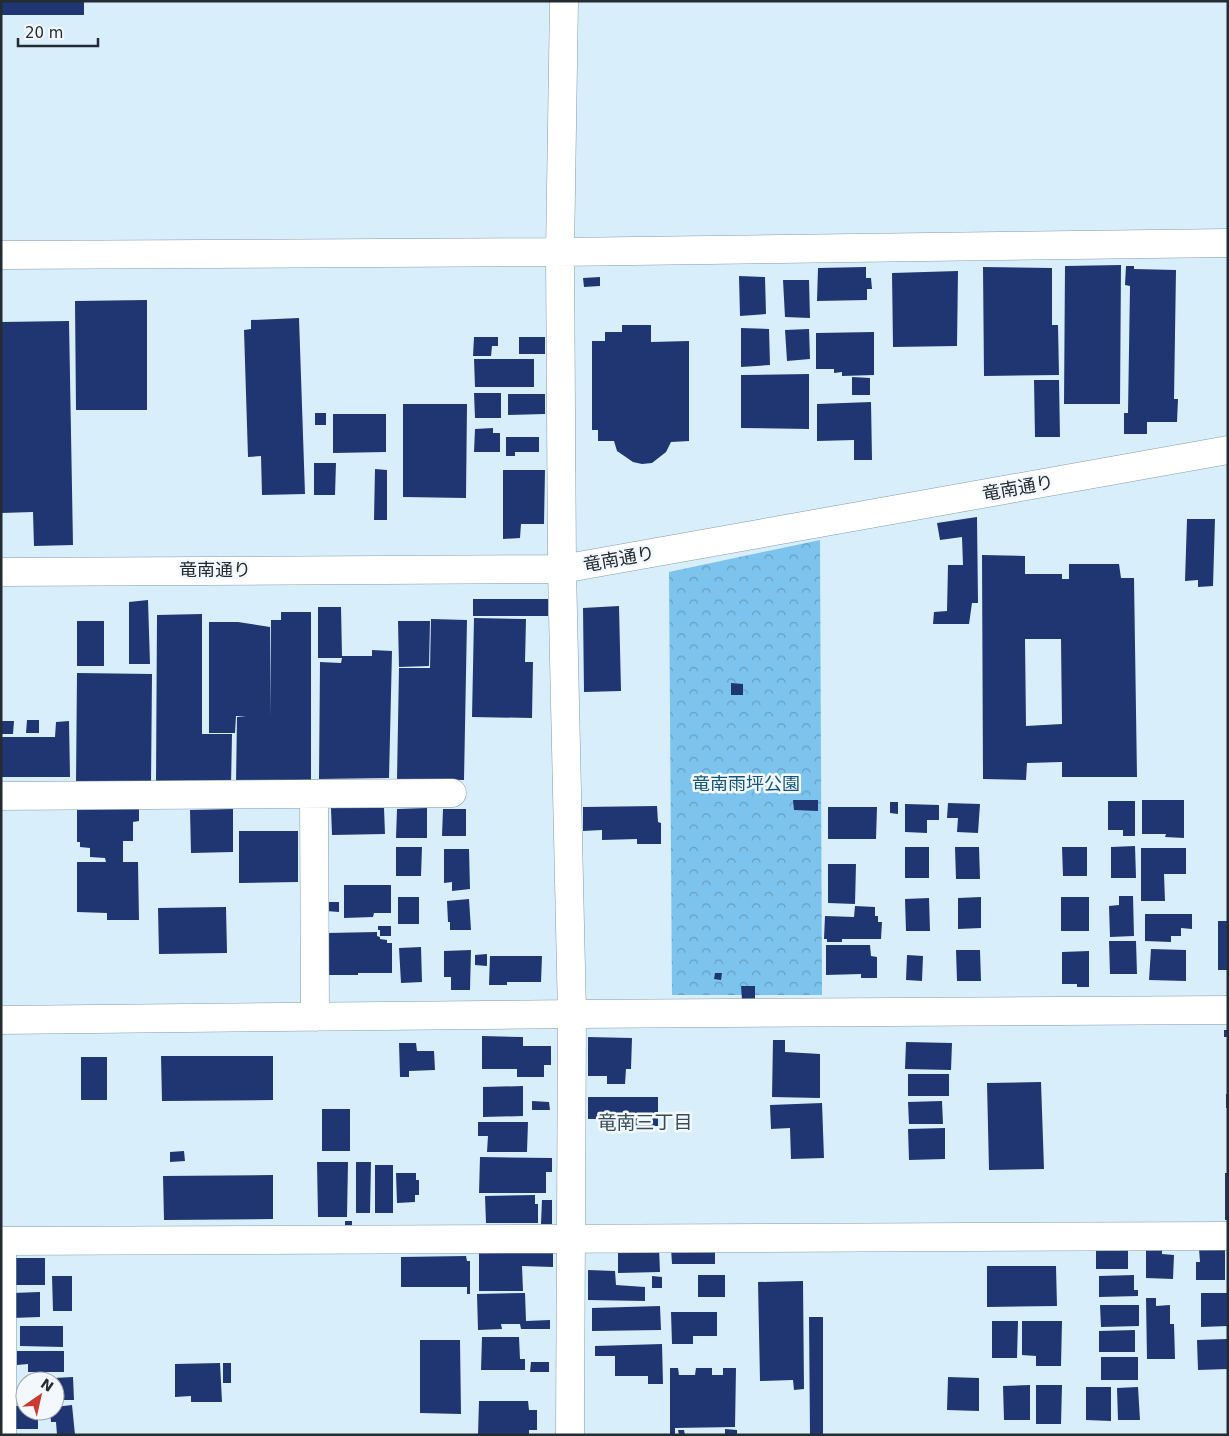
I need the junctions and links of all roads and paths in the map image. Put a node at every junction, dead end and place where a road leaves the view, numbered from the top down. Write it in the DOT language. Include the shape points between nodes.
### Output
graph roads {
  1 [pos="564,1"];
  2 [pos="1228,243"];
  3 [pos="560,252"];
  4 [pos="1,255"];
  5 [pos="1228,450"];
  6 [pos="562,569"];
  7 [pos="1,572"];
  8 [pos="452,793"];
  9 [pos="314,794"];
  10 [pos="1,796"];
  11 [pos="1228,1010"];
  12 [pos="572,1014"];
  13 [pos="315,1017"];
  14 [pos="1,1020"];
  15 [pos="1228,1236"];
  16 [pos="571,1238"];
  17 [pos="2,1241"];
  18 [pos="2,1435"];
  19 [pos="570,1435"];
  1 -- 3 [label="street"];
  2 -- 3 [label="street"];
  3 -- 4 [label="street"];
  3 -- 6 [label="street"];
  5 -- 6 [label="street, 竜南通り"];
  6 -- 7 [label="street, 竜南通り"];
  6 -- 12 [label="street"];
  8 -- 9 [label="street"];
  9 -- 10 [label="street"];
  9 -- 13 [label="street"];
  11 -- 12 [label="street"];
  12 -- 13 [label="street"];
  12 -- 16 [label="street"];
  13 -- 14 [label="street"];
  15 -- 16 [label="street"];
  16 -- 17 [label="street"];
  16 -- 19 [label="street"];
  17 -- 18 [label="street"];
}
